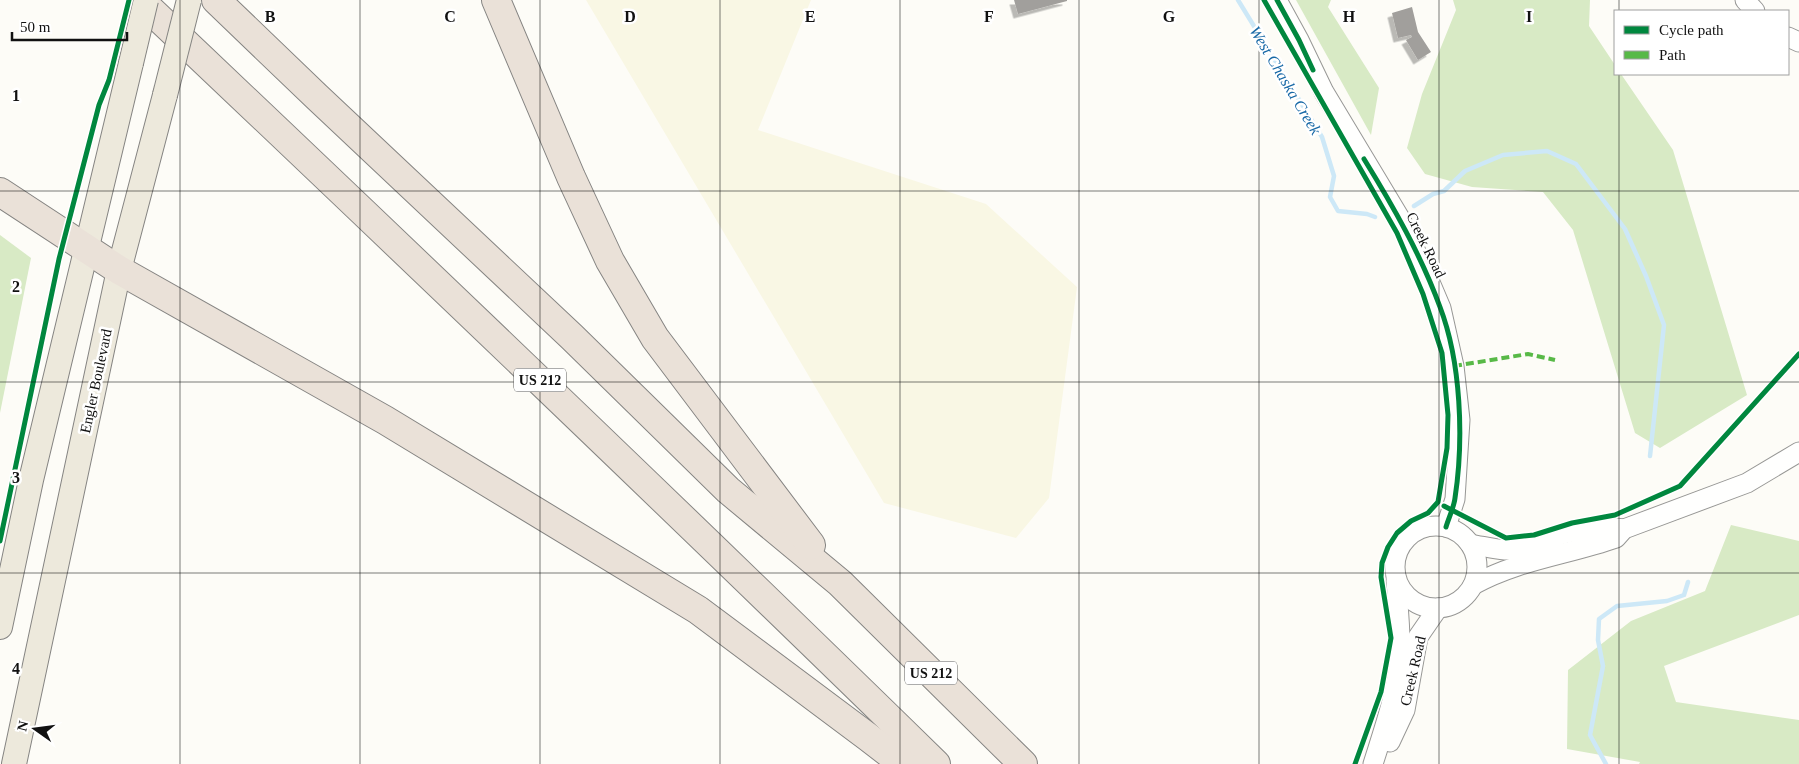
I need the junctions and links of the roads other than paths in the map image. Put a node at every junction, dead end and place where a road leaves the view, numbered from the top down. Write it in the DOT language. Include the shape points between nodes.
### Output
graph roads {
  1 [pos="140,0"];
  2 [pos="146,0"];
  3 [pos="189,0"];
  4 [pos="216,0"];
  5 [pos="496,0"];
  6 [pos="1276,0"];
  7 [pos="1745,0"];
  8 [pos="1754,10"];
  9 [pos="0,192"];
  10 [pos="87,249"];
  11 [pos="119,270"];
  12 [pos="1799,452"];
  13 [pos="1446,527"];
  14 [pos="1624,529"];
  15 [pos="1470,544"];
  16 [pos="1396,580"];
  17 [pos="840,582"];
  18 [pos="1473,585"];
  19 [pos="1438,608"];
  20 [pos="0,627"];
  21 [pos="14,764"];
  22 [pos="902,764"];
  23 [pos="936,764"];
  24 [pos="1023,764"];
  25 [pos="1373,764"];
  26 [pos="1381,764"];
  1 -- 23 [label="highway, US 212" via="494,336"];
  2 -- 10 [label="main road, bridge"];
  3 -- 11 [label="main road, Engler Boulevard, bridge"];
  4 -- 17 [label="highway, US 212" via="572,337 728,490"];
  5 -- 17 [label="highway" via="610,261 655,338"];
  6 -- 13 [label="street, Creek Road" via="1324,92 1401,220 1441,308 1454,366 1460,420 1455,499"];
  7 -- 8 [label="street"];
  9 -- 10 [label="highway"];
  10 -- 11 [label="highway"];
  10 -- 20 [label="main road" via="31,480"];
  11 -- 21 [label="main road, Engler Boulevard"];
  11 -- 22 [label="highway" via="385,420 690,605"];
  12 -- 14 [label="street" via="1747,483"];
  13 -- 15 [label="street" via="1460,533"];
  13 -- 16 [label="street" via="1422,527 1411,533 1396,554"];
  14 -- 15 [label="street" via="1610,527 1578,531 1532,546 1506,550"];
  14 -- 18 [label="street" via="1616,538 1527,562"];
  15 -- 18 [label="street" via="1476,557 1477,572"];
  16 -- 19 [label="street" via="1412,601"];
  16 -- 25 [label="street, Creek Road" via="1400,656 1396,684"];
  17 -- 24 [label="highway, US 212"];
  18 -- 19 [label="street" via="1452,605"];
  19 -- 26 [label="street, Creek Road" via="1418,638 1405,710"];
}
